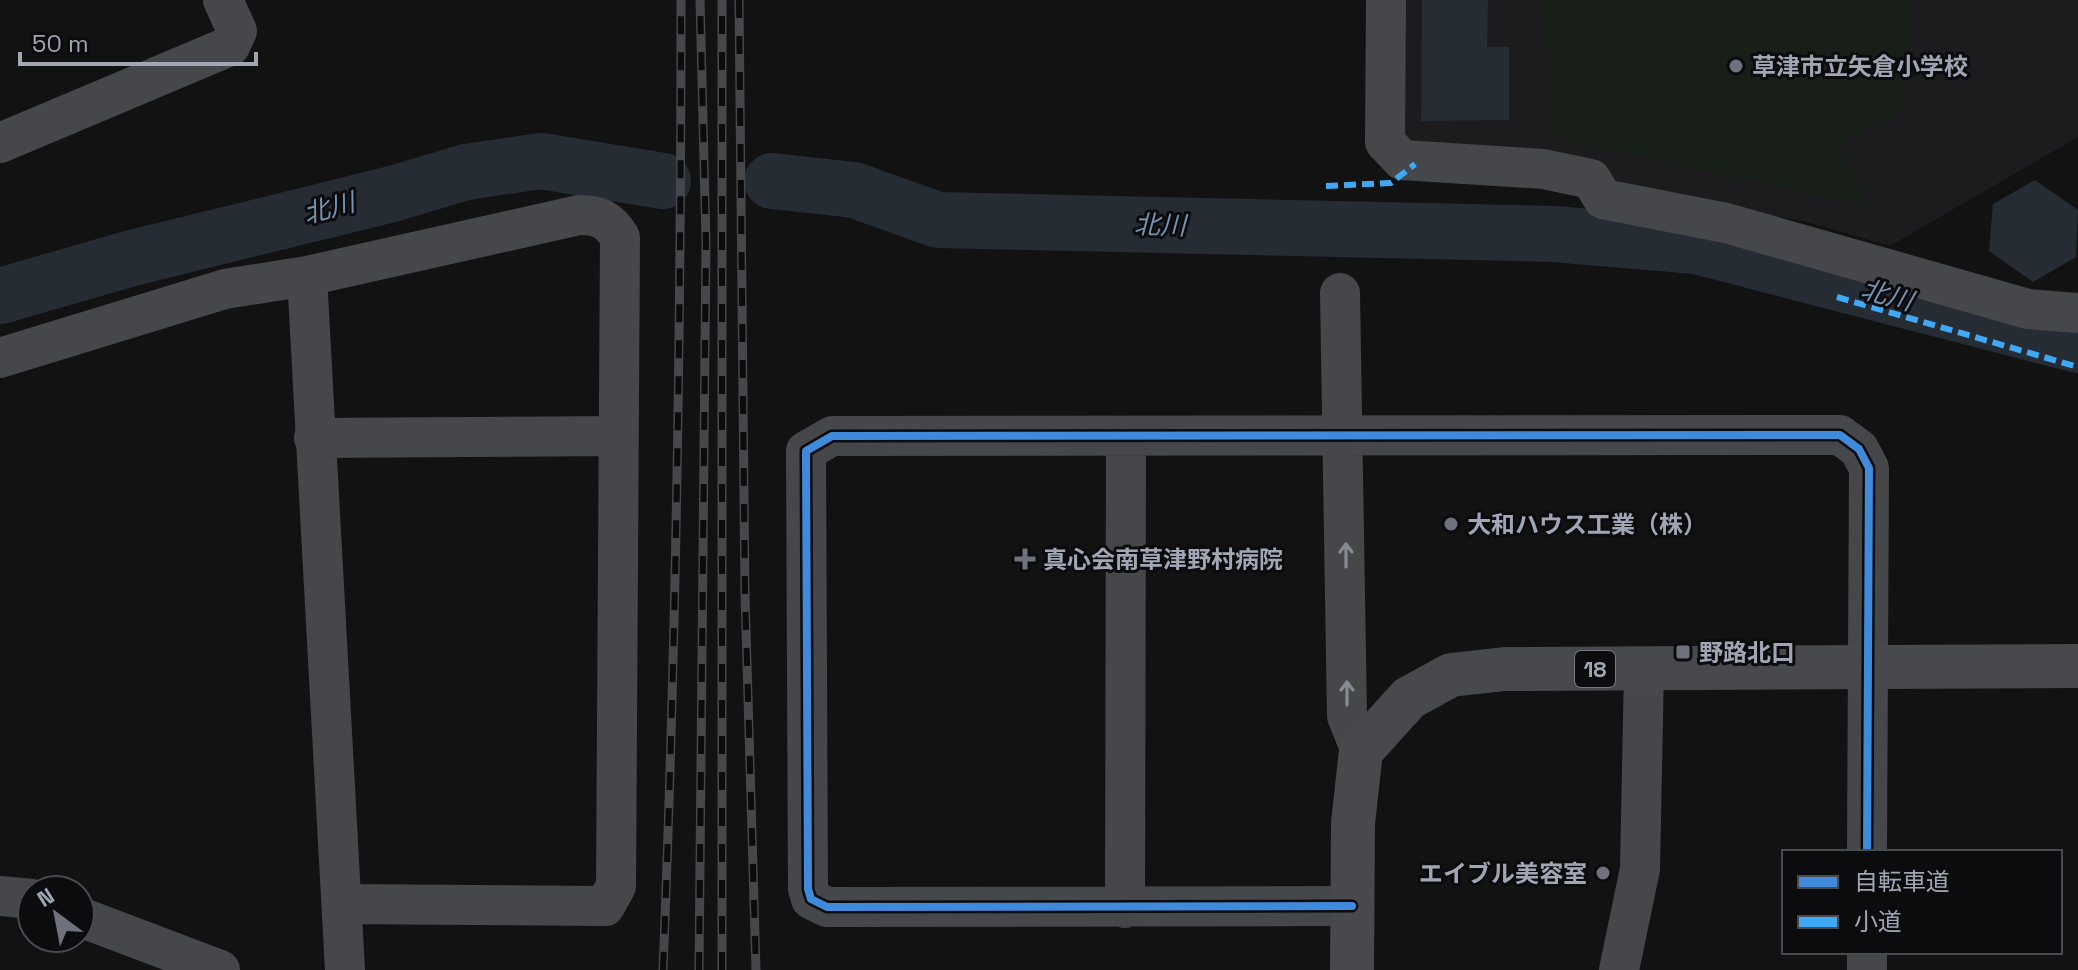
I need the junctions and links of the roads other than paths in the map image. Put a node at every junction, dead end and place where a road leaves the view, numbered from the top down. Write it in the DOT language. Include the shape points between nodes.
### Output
graph roads {
  1 [pos="1386,0"];
  2 [pos="232,3"];
  3 [pos="0,143"];
  4 [pos="307,276"];
  5 [pos="1340,293"];
  6 [pos="2078,313"];
  7 [pos="0,358"];
  8 [pos="617,436"];
  9 [pos="1345,436"];
  10 [pos="1126,437"];
  11 [pos="314,438"];
  12 [pos="2078,666"];
  13 [pos="1644,669"];
  14 [pos="1867,669"];
  15 [pos="1361,751"];
  16 [pos="1867,850"];
  17 [pos="342,904"];
  18 [pos="1352,906"];
  19 [pos="1125,908"];
  20 [pos="96,923"];
  21 [pos="220,970"];
  22 [pos="345,970"];
  23 [pos="1352,970"];
  24 [pos="1619,970"];
  1 -- 6 [label="street" via="1385,142 1402,160 1543,169 1591,179 1603,199 1726,223 2028,309"];
  2 -- 3 [label="street" via="237,31 230,46"];
  4 -- 7 [label="street" via="225,289"];
  4 -- 8 [label="street" via="579,215 611,222 620,237"];
  4 -- 11 [label="street"];
  5 -- 9 [label="street"];
  8 -- 11 [label="street"];
  8 -- 17 [label="street" via="616,886 610,899 605,906"];
  9 -- 10 [label="street"];
  9 -- 14 [label="street" via="1840,435 1859,449 1869,468"];
  15 -- 9 [label="street, one-way" via="1347,716"];
  10 -- 19 [label="street"];
  10 -- 19 [label="street" via="832,436 806,451 811,899 827,907"];
  11 -- 17 [label="street"];
  12 -- 14 [label="main road, 18"];
  13 -- 14 [label="main road, 18"];
  13 -- 15 [label="main road, 18" via="1505,669 1451,675 1409,698"];
  13 -- 24 [label="street" via="1640,869"];
  14 -- 16 [label="street"];
  15 -- 18 [label="main road"];
  17 -- 22 [label="street"];
  18 -- 19 [label="street"];
  18 -- 23 [label="main road"];
  20 -- 21 [label="street"];
}
